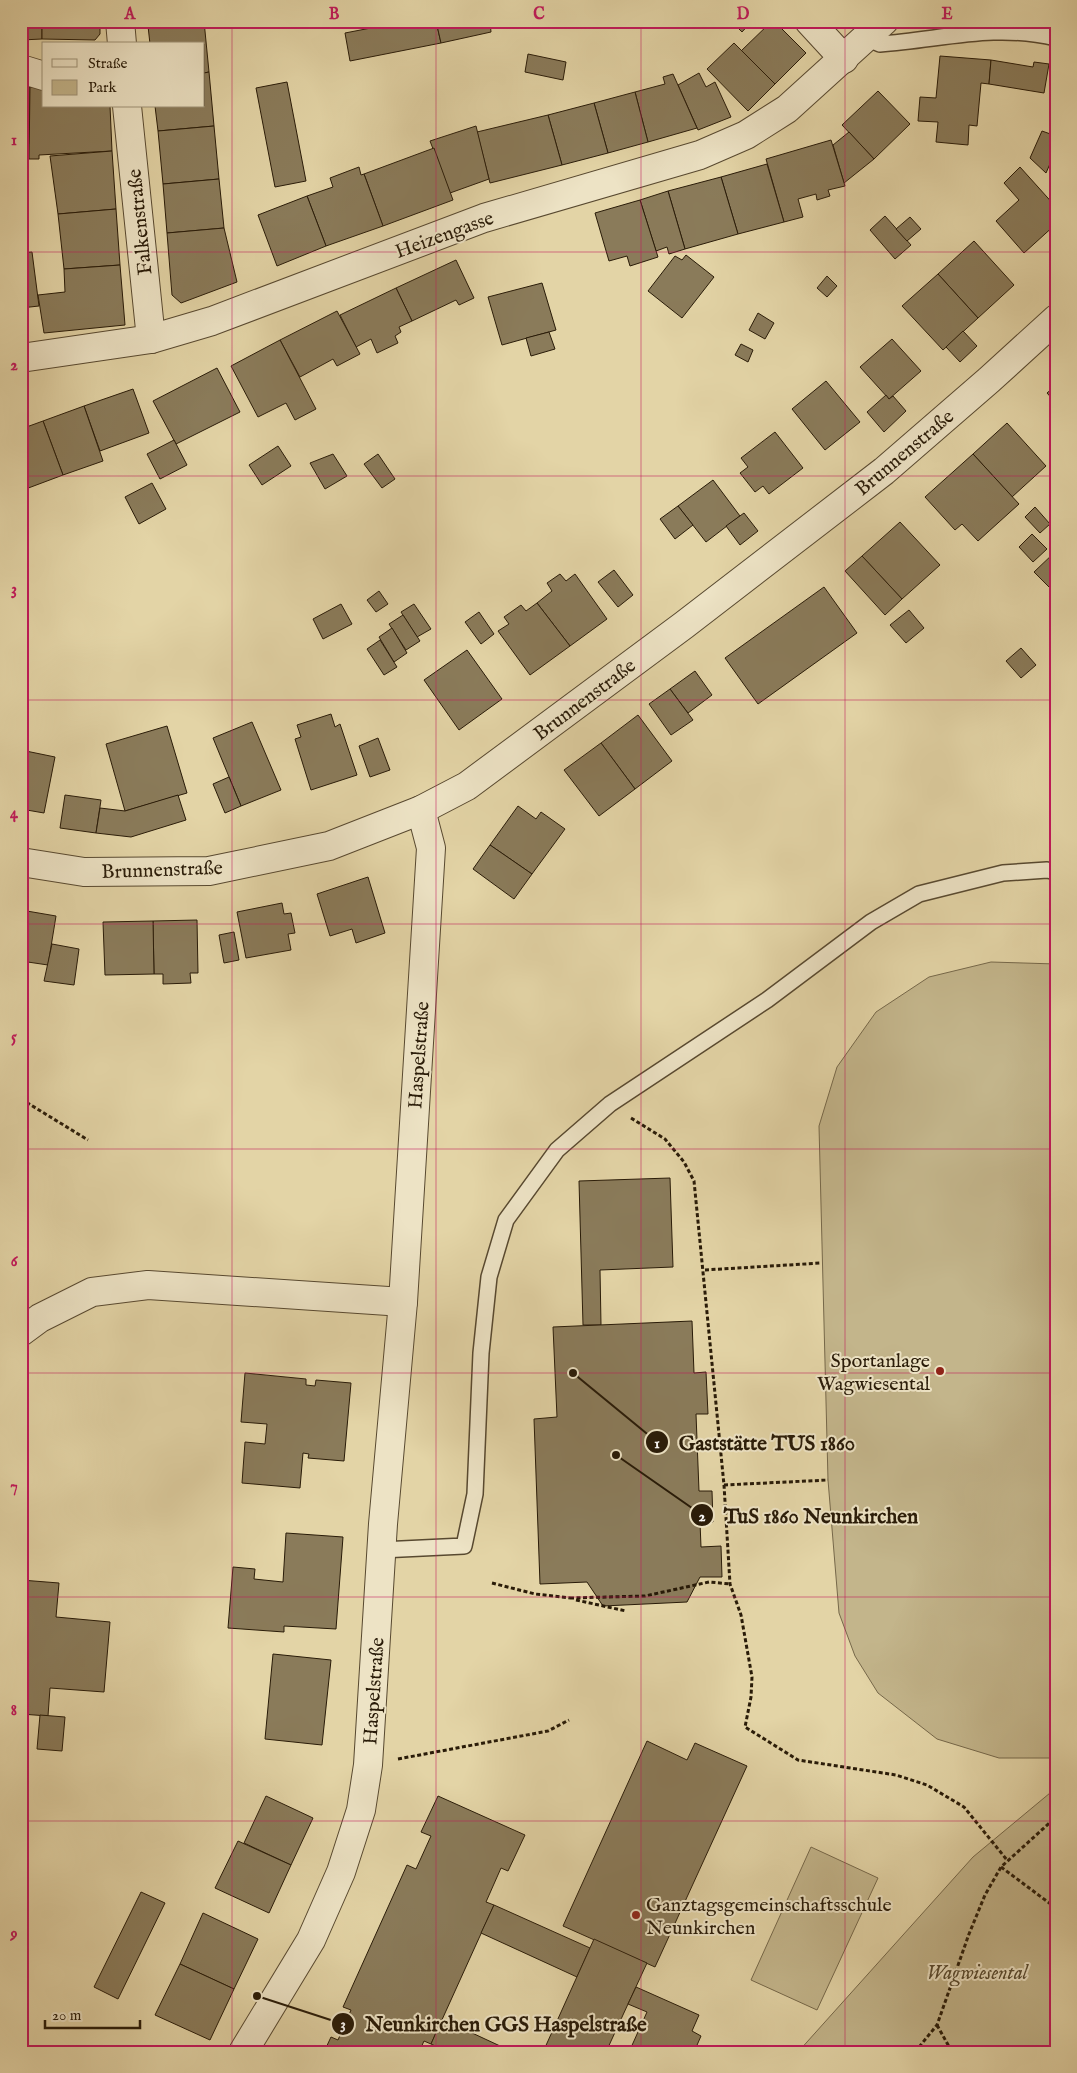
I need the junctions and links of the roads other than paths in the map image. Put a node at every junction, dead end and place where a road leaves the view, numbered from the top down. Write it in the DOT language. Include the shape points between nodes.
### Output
graph roads {
  1 [pos="120,21"];
  2 [pos="809,21"];
  3 [pos="875,30"];
  4 [pos="1056,38"];
  5 [pos="122,42"];
  6 [pos="844,58"];
  7 [pos="21,69"];
  8 [pos="42,75"];
  9 [pos="127,108"];
  10 [pos="1056,318"];
  11 [pos="152,338"];
  12 [pos="21,358"];
  13 [pos="420,810"];
  14 [pos="21,862"];
  15 [pos="1056,872"];
  16 [pos="403,1302"];
  17 [pos="21,1332"];
  18 [pos="381,1550"];
  19 [pos="243,2052"];
  1 -- 5 [label="street"];
  2 -- 6 [label="street"];
  3 -- 4 [label="lane" via="880,44 989,31 1033,32"];
  3 -- 6 [label="street, Heizengasse"];
  6 -- 11 [label="street, Heizengasse" via="787,109 746,135 700,155 484,218 212,321"];
  7 -- 8 [label="street"];
  9 -- 11 [label="street, Falkenstraße"];
  10 -- 13 [label="street, Brunnenstraße" via="884,471 467,786"];
  11 -- 12 [label="street, Heizengasse"];
  13 -- 14 [label="street, Brunnenstraße" via="329,846 209,870 84,872"];
  13 -- 16 [label="street, Haspelstraße" via="431,848"];
  15 -- 18 [label="lane" via="1003,873 919,894 871,922 766,1000 610,1104 557,1150 506,1220 489,1277 481,1353 475,1494 464,1546"];
  16 -- 17 [label="street" via="148,1285 92,1292 40,1318"];
  16 -- 18 [label="street, Haspelstraße"];
  18 -- 19 [label="street, Haspelstraße" via="368,1765 361,1810 341,1872 311,1940"];
}
